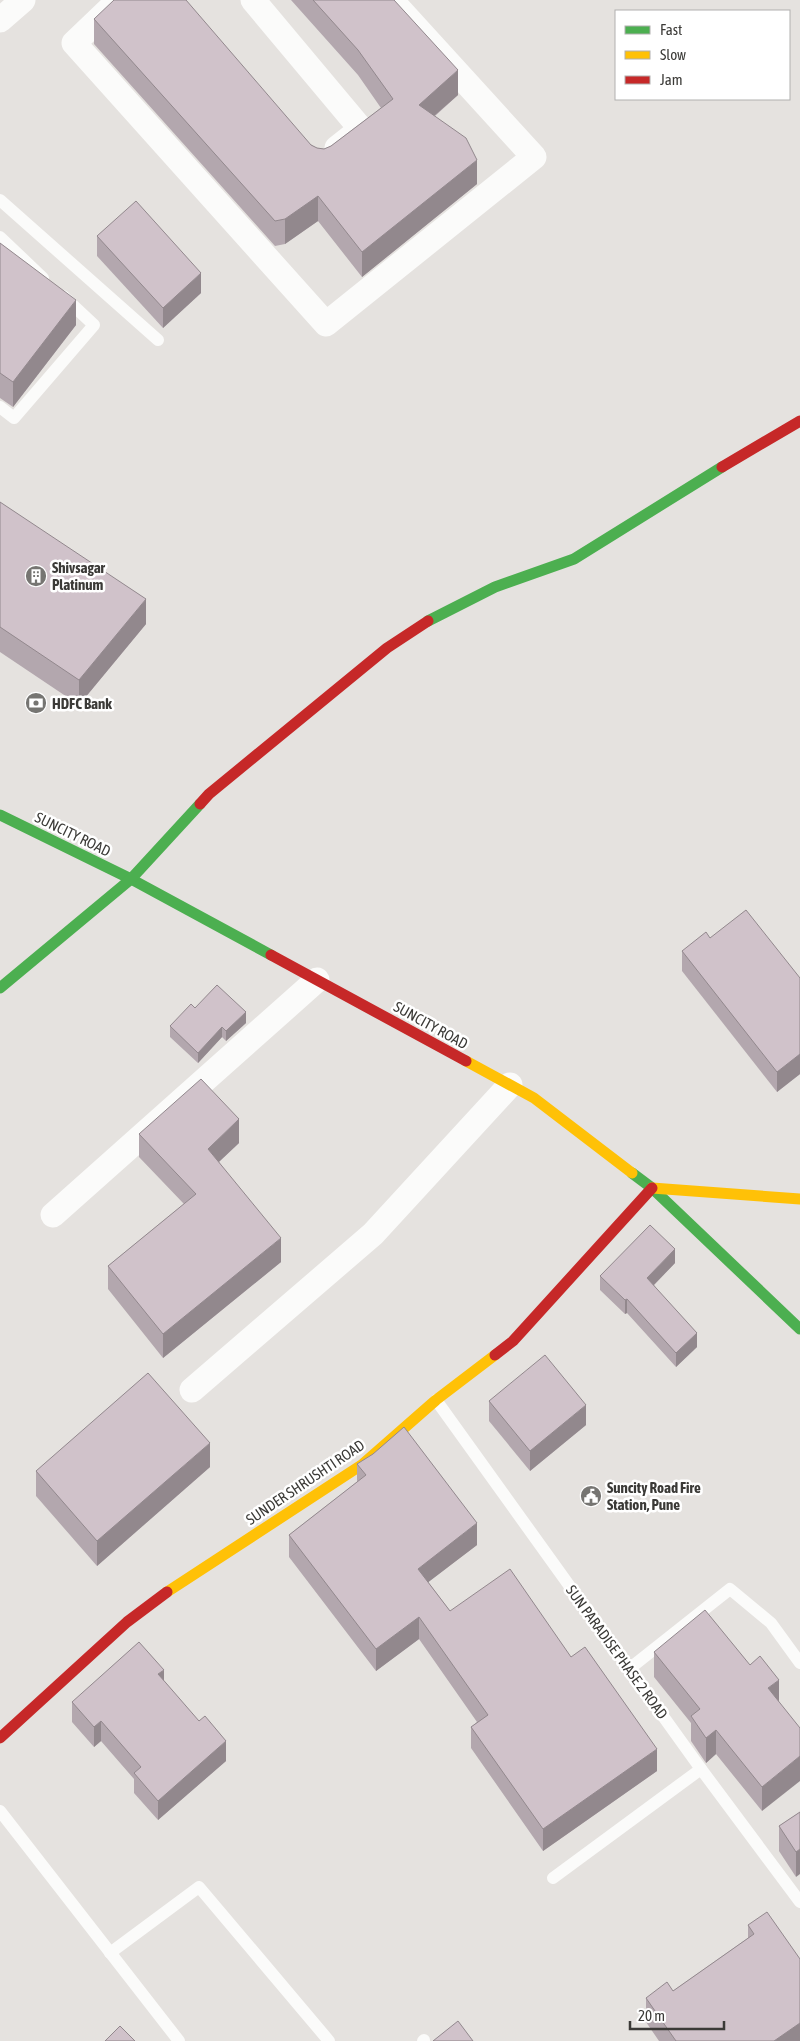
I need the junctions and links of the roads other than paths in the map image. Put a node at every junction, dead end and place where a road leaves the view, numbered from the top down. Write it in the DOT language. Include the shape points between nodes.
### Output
graph roads {
  1 [pos="23,0"];
  2 [pos="119,0"];
  3 [pos="254,0"];
  4 [pos="391,0"];
  5 [pos="0,20"];
  6 [pos="316,153"];
  7 [pos="0,200"];
  8 [pos="0,237"];
  9 [pos="158,340"];
  10 [pos="0,407"];
  11 [pos="800,421"];
  12 [pos="0,815"];
  13 [pos="131,879"];
  14 [pos="317,980"];
  15 [pos="0,988"];
  16 [pos="510,1085"];
  17 [pos="652,1188"];
  18 [pos="800,1199"];
  19 [pos="53,1215"];
  20 [pos="800,1329"];
  21 [pos="192,1390"];
  22 [pos="436,1400"];
  23 [pos="800,1663"];
  24 [pos="630,1669"];
  25 [pos="0,1738"];
  26 [pos="701,1768"];
  27 [pos="0,1811"];
  28 [pos="553,1878"];
  29 [pos="800,1902"];
  30 [pos="110,1953"];
  31 [pos="179,2041"];
  32 [pos="330,2041"];
  1 -- 5 [label="street"];
  2 -- 4 [label="street" via="74,43 326,324 534,157"];
  3 -- 6 [label="street" via="361,129 322,160"];
  7 -- 9 [label="lane"];
  8 -- 10 [label="lane" via="94,325 14,418"];
  11 -- 13 [label="street" via="574,559 486,592 439,614 387,648 209,794"];
  12 -- 13 [label="street, SUNCITY ROAD"];
  13 -- 14 [label="street, SUNCITY ROAD"];
  13 -- 15 [label="street"];
  14 -- 16 [label="street, SUNCITY ROAD"];
  14 -- 19 [label="street"];
  16 -- 17 [label="street, SUNCITY ROAD" via="534,1098"];
  16 -- 21 [label="street" via="373,1234"];
  17 -- 18 [label="street"];
  17 -- 20 [label="street, SUNCITY ROAD"];
  17 -- 22 [label="street, SUNDER SHRUSHTI ROAD" via="513,1341"];
  22 -- 24 [label="lane, SUN PARADISE PHASE 2 ROAD"];
  22 -- 25 [label="street, SUNDER SHRUSHTI ROAD" via="363,1464 172,1588 127,1622"];
  23 -- 24 [label="lane" via="771,1623 730,1589"];
  24 -- 26 [label="lane, SUN PARADISE PHASE 2 ROAD"];
  26 -- 28 [label="lane"];
  26 -- 29 [label="lane, SUN PARADISE PHASE 2 ROAD"];
  27 -- 30 [label="lane"];
  30 -- 31 [label="lane"];
  30 -- 32 [label="lane" via="199,1887"];
}
